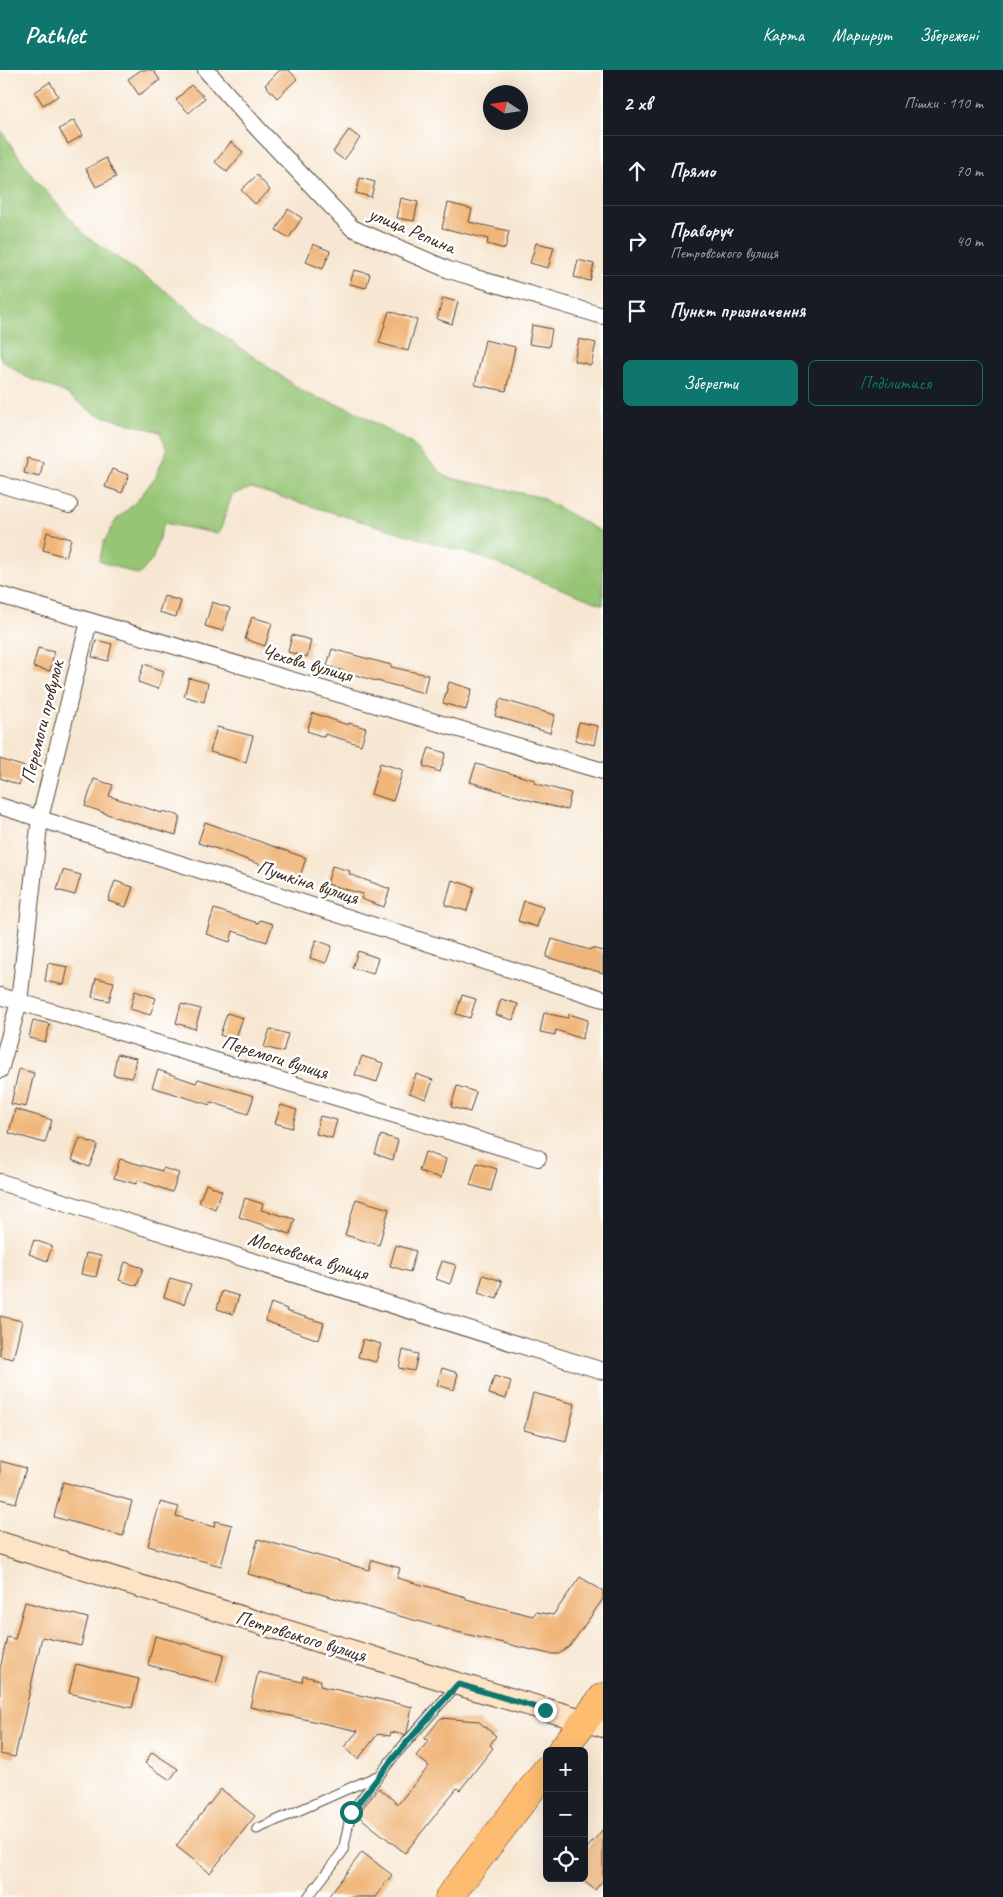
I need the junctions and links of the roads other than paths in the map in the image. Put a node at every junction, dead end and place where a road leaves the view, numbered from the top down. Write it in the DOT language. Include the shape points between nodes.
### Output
graph roads {
  1 [pos="206,70"];
  2 [pos="603,316"];
  3 [pos="0,484"];
  4 [pos="69,505"];
  5 [pos="0,595"];
  6 [pos="89,621"];
  7 [pos="603,772"];
  8 [pos="0,806"];
  9 [pos="40,818"];
  10 [pos="0,996"];
  11 [pos="603,999"];
  12 [pos="18,1002"];
  13 [pos="0,1070"];
  14 [pos="538,1158"];
  15 [pos="0,1182"];
  16 [pos="603,1372"];
  17 [pos="0,1543"];
  18 [pos="458,1684"];
  19 [pos="603,1697"];
  20 [pos="594,1723"];
  21 [pos="566,1747"];
  22 [pos="543,1774"];
  23 [pos="380,1775"];
  24 [pos="257,1829"];
  25 [pos="308,1897"];
  26 [pos="449,1897"];
  1 -- 2 [label="street, улица Репина" via="352,228 449,270"];
  3 -- 4 [label="street"];
  5 -- 6 [label="street, Чехова вулиця"];
  6 -- 7 [label="street, Чехова вулиця"];
  6 -- 9 [label="street, Перемоги провулок"];
  8 -- 9 [label="street, Пушкіна вулиця"];
  9 -- 11 [label="street, Пушкіна вулиця"];
  9 -- 12 [label="street, Перемоги провулок"];
  10 -- 12 [label="street, Перемоги вулиця"];
  12 -- 13 [label="street, Перемоги провулок"];
  12 -- 14 [label="street, Перемоги вулиця"];
  15 -- 16 [label="street, Московська вулиця"];
  17 -- 18 [label="main road, Петровського вулиця"];
  18 -- 20 [label="main road, Петровського вулиця"];
  18 -- 23 [label="lane"];
  19 -- 20 [label="highway"];
  20 -- 21 [label="highway"];
  22 -- 26 [label="highway"];
  23 -- 24 [label="lane"];
  23 -- 25 [label="lane" via="351,1812 344,1851"];
}
